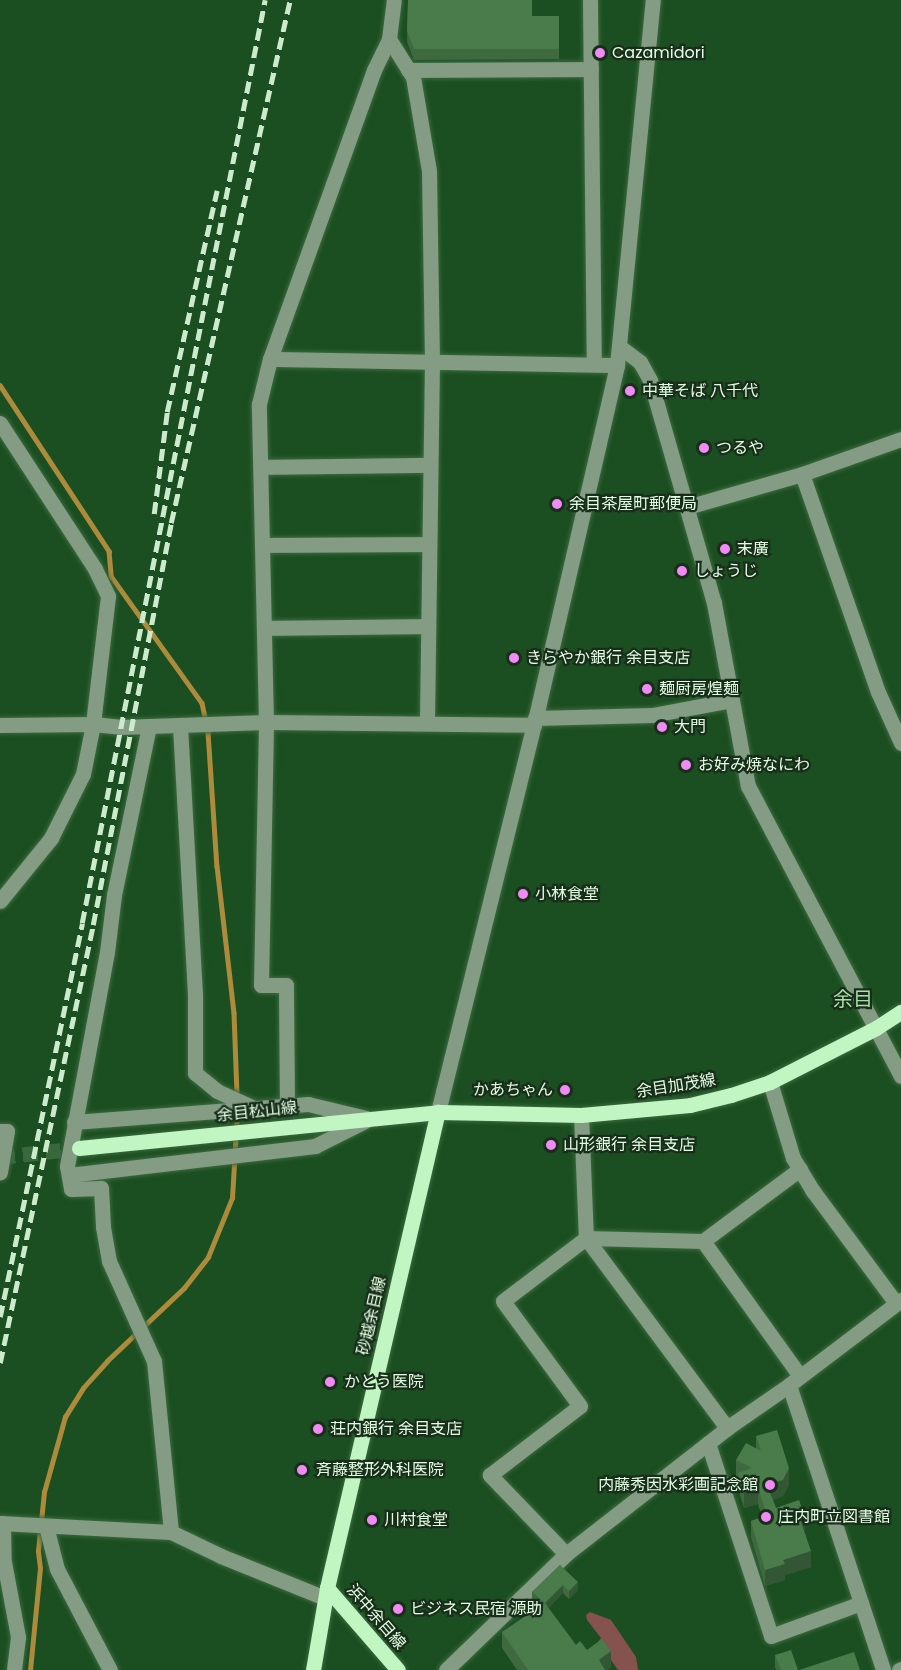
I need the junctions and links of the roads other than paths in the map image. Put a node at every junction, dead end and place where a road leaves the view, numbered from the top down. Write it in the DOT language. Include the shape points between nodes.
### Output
graph roads {
  1 [pos="394,0"];
  2 [pos="590,0"];
  3 [pos="652,0"];
  4 [pos="389,39"];
  5 [pos="591,69"];
  6 [pos="408,70"];
  7 [pos="620,347"];
  8 [pos="270,359"];
  9 [pos="432,362"];
  10 [pos="594,362"];
  11 [pos="617,365"];
  12 [pos="0,423"];
  13 [pos="901,439"];
  14 [pos="430,465"];
  15 [pos="261,467"];
  16 [pos="801,474"];
  17 [pos="687,507"];
  18 [pos="429,544"];
  19 [pos="262,545"];
  20 [pos="428,626"];
  21 [pos="264,628"];
  22 [pos="732,700"];
  23 [pos="266,722"];
  24 [pos="535,722"];
  25 [pos="427,723"];
  26 [pos="93,724"];
  27 [pos="0,725"];
  28 [pos="149,726"];
  29 [pos="180,726"];
  30 [pos="901,743"];
  31 [pos="0,901"];
  32 [pos="901,1012"];
  33 [pos="876,1028"];
  34 [pos="901,1076"];
  35 [pos="770,1082"];
  36 [pos="286,1106"];
  37 [pos="254,1108"];
  38 [pos="438,1112"];
  39 [pos="581,1115"];
  40 [pos="369,1119"];
  41 [pos="74,1122"];
  42 [pos="0,1131"];
  43 [pos="79,1148"];
  44 [pos="800,1169"];
  45 [pos="0,1172"];
  46 [pos="69,1175"];
  47 [pos="586,1238"];
  48 [pos="703,1241"];
  49 [pos="899,1301"];
  50 [pos="795,1381"];
  51 [pos="727,1428"];
  52 [pos="708,1443"];
  53 [pos="2,1523"];
  54 [pos="46,1526"];
  55 [pos="171,1532"];
  56 [pos="566,1554"];
  57 [pos="326,1593"];
  58 [pos="861,1603"];
  59 [pos="14,1670"];
  60 [pos="110,1670"];
  61 [pos="313,1670"];
  62 [pos="398,1670"];
  63 [pos="446,1670"];
  64 [pos="883,1670"];
  1 -- 4 [label="street"];
  2 -- 5 [label="street"];
  3 -- 7 [label="street"];
  4 -- 6 [label="street"];
  4 -- 8 [label="street" via="374,69"];
  5 -- 6 [label="street"];
  5 -- 10 [label="street"];
  6 -- 9 [label="street" via="429,171"];
  7 -- 11 [label="street"];
  7 -- 17 [label="street" via="640,362 650,380"];
  8 -- 9 [label="street"];
  8 -- 15 [label="street" via="259,404"];
  9 -- 10 [label="street"];
  9 -- 14 [label="street"];
  10 -- 11 [label="street"];
  11 -- 24 [label="street"];
  12 -- 26 [label="street" via="95,569 108,596"];
  13 -- 16 [label="street"];
  14 -- 15 [label="street"];
  14 -- 18 [label="street"];
  15 -- 19 [label="street"];
  16 -- 17 [label="street"];
  16 -- 30 [label="street" via="878,692"];
  17 -- 22 [label="street" via="714,603"];
  18 -- 19 [label="street"];
  18 -- 20 [label="street"];
  19 -- 21 [label="street"];
  20 -- 21 [label="street"];
  20 -- 25 [label="street"];
  21 -- 23 [label="street"];
  22 -- 24 [label="street" via="652,715"];
  22 -- 33 [label="street" via="748,786"];
  23 -- 25 [label="street"];
  23 -- 29 [label="street"];
  23 -- 36 [label="street" via="261,985 286,985"];
  24 -- 25 [label="street"];
  24 -- 38 [label="street"];
  26 -- 27 [label="street"];
  26 -- 28 [label="street"];
  26 -- 31 [label="street" via="83,774 51,838"];
  28 -- 29 [label="street"];
  28 -- 41 [label="street"];
  29 -- 37 [label="street" via="195,996 195,1073 217,1091"];
  32 -- 33 [label="main road, 余目加茂線"];
  33 -- 34 [label="street"];
  33 -- 35 [label="main road, 余目加茂線"];
  35 -- 39 [label="main road, 余目加茂線" via="690,1105"];
  35 -- 44 [label="street" via="793,1158"];
  36 -- 37 [label="street"];
  36 -- 40 [label="street" via="308,1104"];
  37 -- 41 [label="street"];
  38 -- 39 [label="main road, 余目加茂線"];
  38 -- 40 [label="main road, 余目松山線"];
  38 -- 57 [label="main road, 砂越余目線"];
  39 -- 47 [label="street"];
  40 -- 43 [label="main road, 余目松山線"];
  40 -- 46 [label="street" via="315,1146"];
  41 -- 46 [label="street"];
  42 -- 45 [label="street" via="7,1131"];
  44 -- 48 [label="street"];
  44 -- 49 [label="street"];
  46 -- 55 [label="street" via="71,1189 101,1188 109,1261 154,1361"];
  47 -- 48 [label="street"];
  47 -- 51 [label="street"];
  47 -- 56 [label="street" via="503,1301 580,1407 490,1475"];
  48 -- 50 [label="street"];
  49 -- 50 [label="street"];
  50 -- 51 [label="street"];
  50 -- 58 [label="street"];
  51 -- 52 [label="street"];
  52 -- 56 [label="street"];
  52 -- 58 [label="street" via="771,1636"];
  53 -- 54 [label="street"];
  53 -- 59 [label="street" via="4,1562 18,1637"];
  54 -- 55 [label="street"];
  54 -- 60 [label="street" via="57,1569"];
  55 -- 57 [label="street" via="221,1556"];
  56 -- 63 [label="street"];
  57 -- 61 [label="main road, 砂越余目線"];
  57 -- 62 [label="main road, 浜中余目線"];
  58 -- 64 [label="street"];
}
